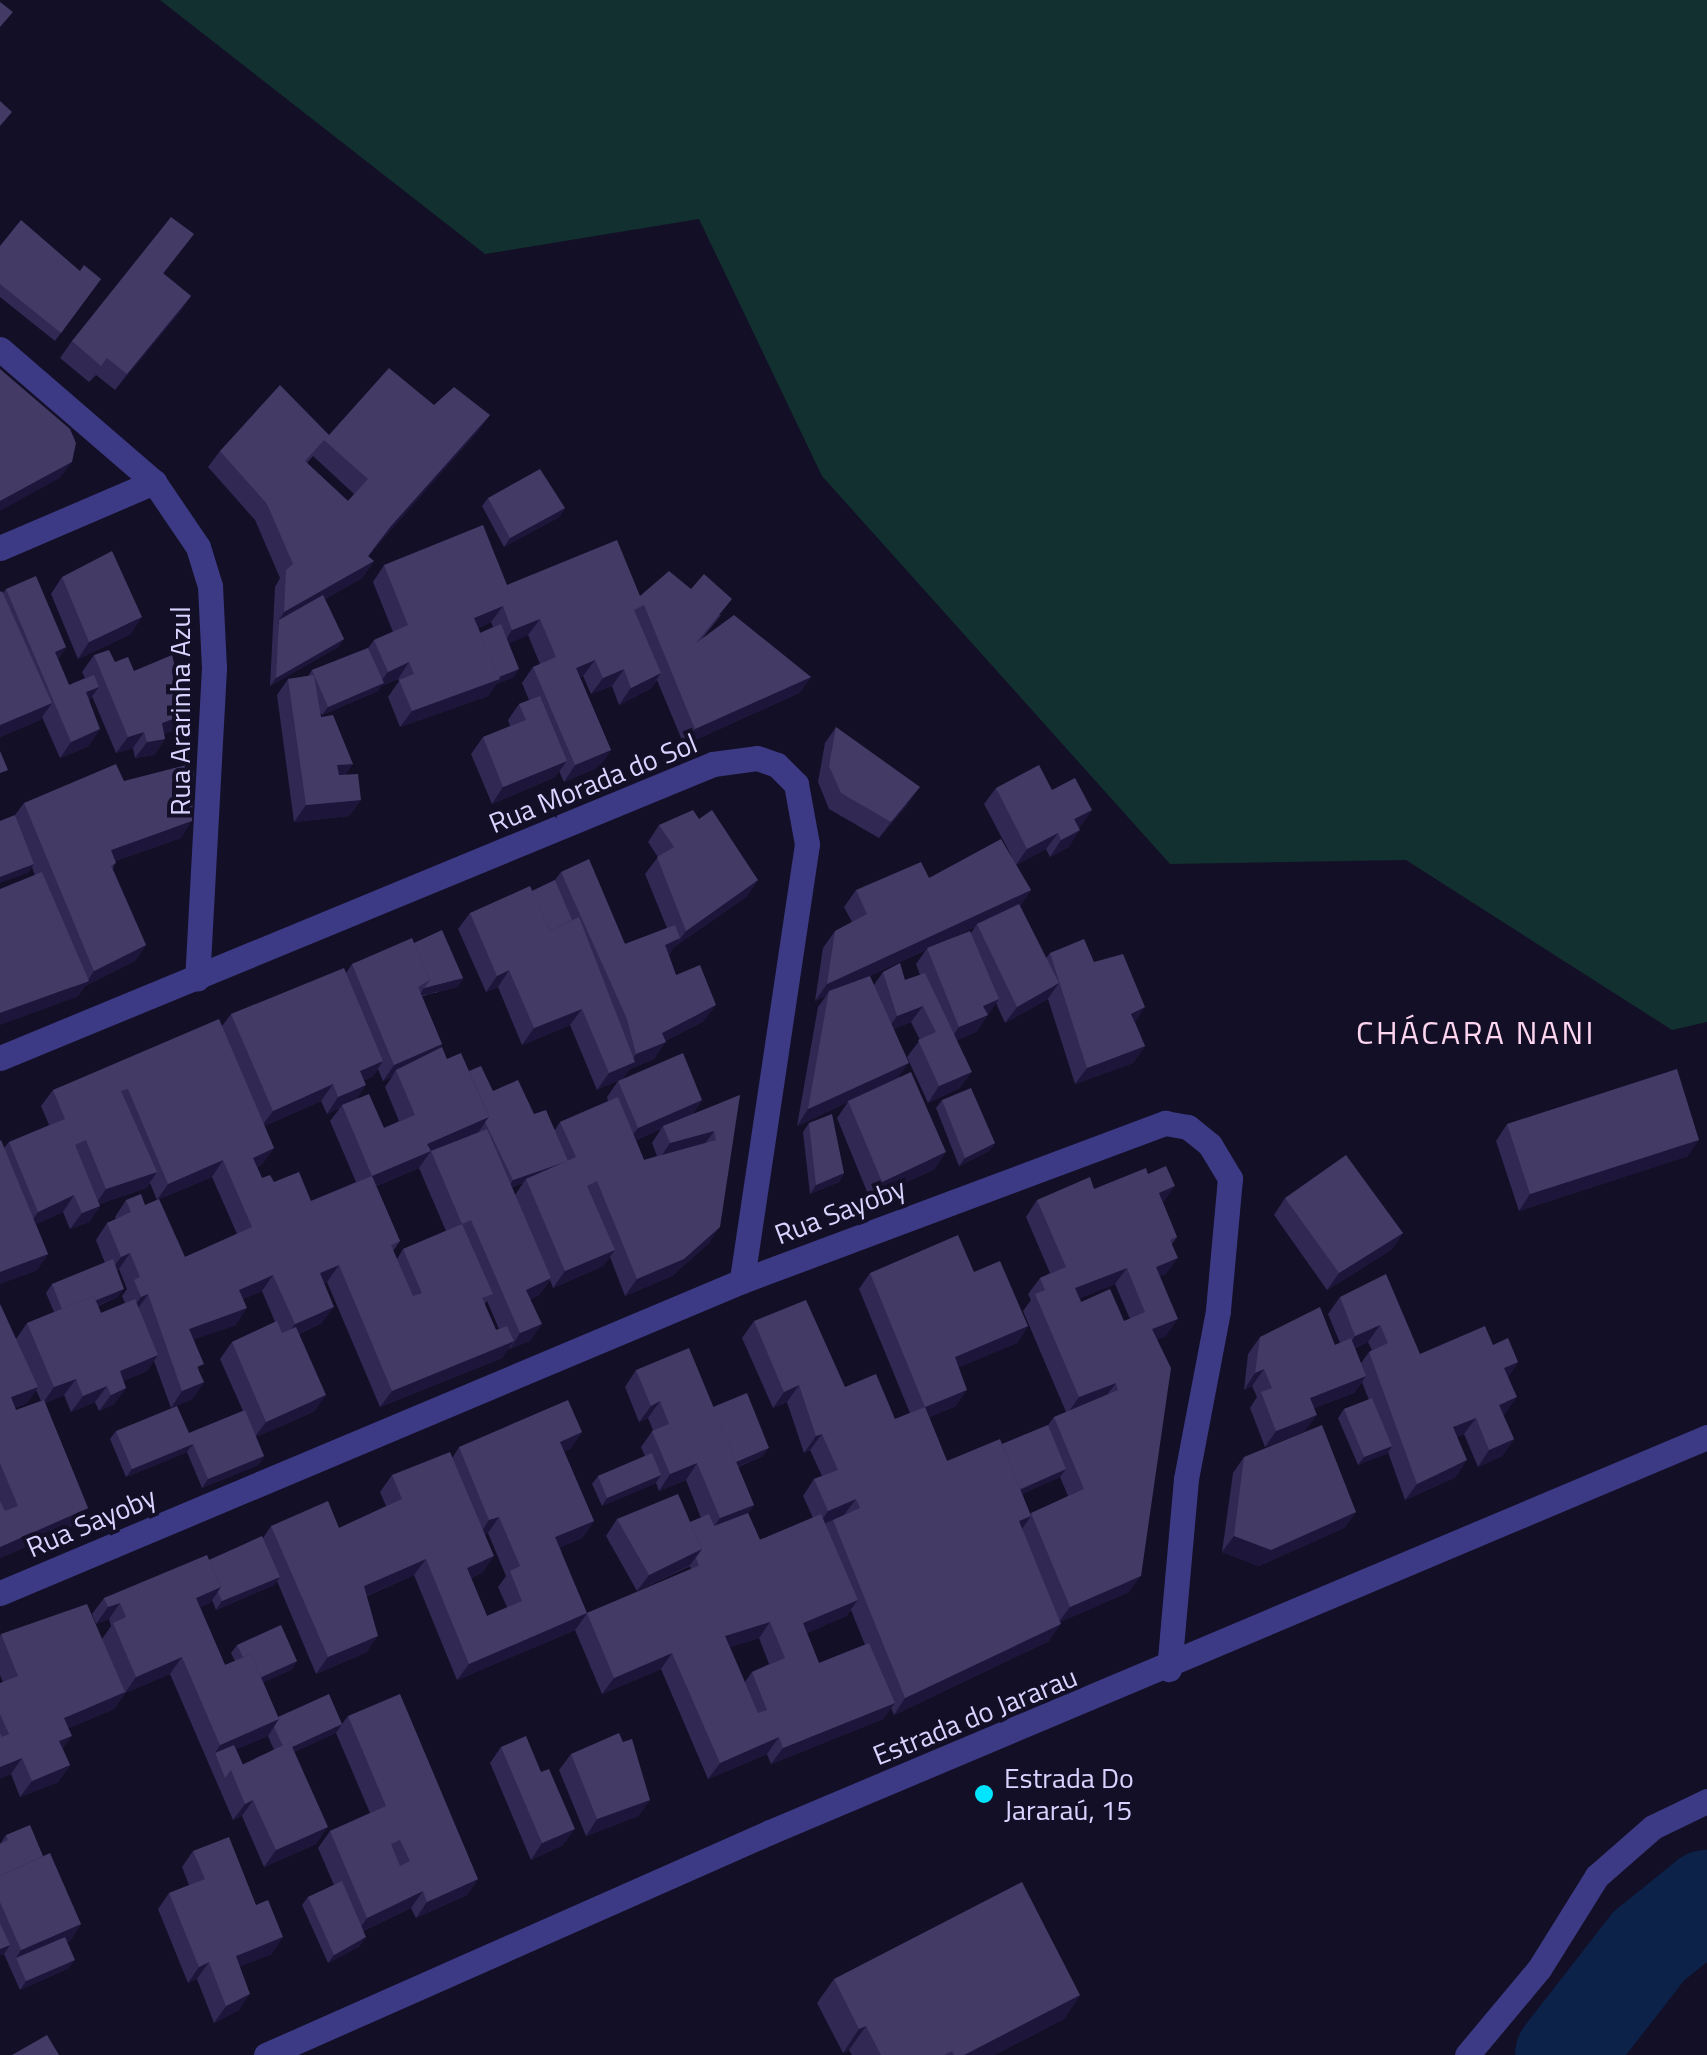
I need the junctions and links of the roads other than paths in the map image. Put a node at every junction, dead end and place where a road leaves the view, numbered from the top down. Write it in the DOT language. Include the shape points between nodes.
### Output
graph roads {
  1 [pos="0,349"];
  2 [pos="154,482"];
  3 [pos="0,548"];
  4 [pos="197,979"];
  5 [pos="0,1058"];
  6 [pos="742,1281"];
  7 [pos="1707,1436"];
  8 [pos="0,1593"];
  9 [pos="1168,1669"];
  10 [pos="1707,1801"];
  11 [pos="266,2055"];
  12 [pos="1467,2055"];
  1 -- 2 [label="street, Rua Ararinha Azul"];
  2 -- 3 [label="street"];
  2 -- 4 [label="street, Rua Ararinha Azul" via="198,547 210,586 208,856"];
  4 -- 5 [label="street, Rua Morada do Sol"];
  4 -- 6 [label="street, Rua Morada do Sol" via="713,764 756,758 777,765 796,784 808,844"];
  6 -- 8 [label="street, Rua Sayoby"];
  6 -- 9 [label="street, Rua Sayoby" via="1127,1132 1188,1127 1210,1145 1230,1178 1218,1311 1186,1479"];
  7 -- 9 [label="street, Estrada do Jararau"];
  9 -- 11 [label="street, Estrada do Jararau" via="770,1832"];
  10 -- 12 [label="street" via="1653,1827 1597,1876 1538,1968"];
}
